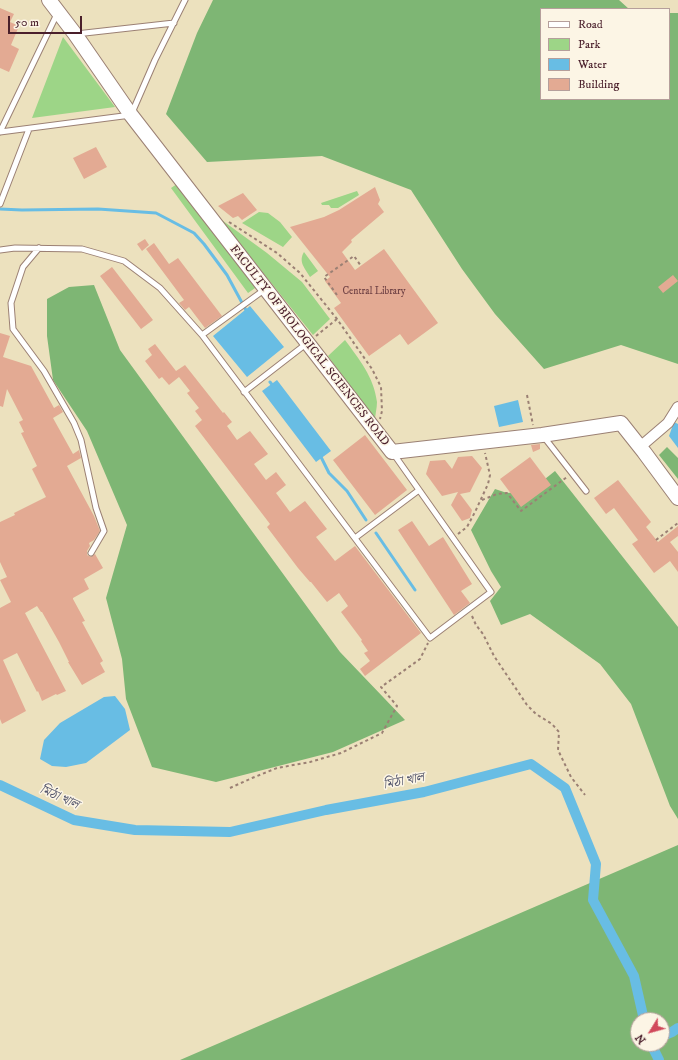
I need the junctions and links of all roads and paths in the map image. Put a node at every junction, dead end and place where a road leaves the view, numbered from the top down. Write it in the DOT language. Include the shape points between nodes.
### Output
graph roads {
  1 [pos="185,0"];
  2 [pos="54,6"];
  3 [pos="174,23"];
  4 [pos="75,34"];
  5 [pos="131,115"];
  6 [pos="29,129"];
  7 [pos="0,132"];
  8 [pos="0,204"];
  9 [pos="226,220"];
  10 [pos="39,248"];
  11 [pos="0,250"];
  12 [pos="362,266"];
  13 [pos="265,289"];
  14 [pos="337,295"];
  15 [pos="337,319"];
  16 [pos="202,335"];
  17 [pos="307,343"];
  18 [pos="244,392"];
  19 [pos="528,395"];
  20 [pos="678,407"];
  21 [pos="377,433"];
  22 [pos="539,435"];
  23 [pos="482,442"];
  24 [pos="640,447"];
  25 [pos="392,452"];
  26 [pos="572,473"];
  27 [pos="419,490"];
  28 [pos="586,491"];
  29 [pos="678,498"];
  30 [pos="482,500"];
  31 [pos="678,523"];
  32 [pos="355,538"];
  33 [pos="453,538"];
  34 [pos="656,540"];
  35 [pos="91,553"];
  36 [pos="469,609"];
  37 [pos="430,638"];
  38 [pos="230,788"];
  39 [pos="585,795"];
  1 -- 3 [label="lane"];
  2 -- 4 [label="street, FACULTY OF BIOLOGICAL SCIENCES ROAD"];
  2 -- 7 [label="lane"];
  3 -- 4 [label="lane"];
  3 -- 5 [label="lane"];
  4 -- 5 [label="street, FACULTY OF BIOLOGICAL SCIENCES ROAD"];
  5 -- 6 [label="lane"];
  5 -- 13 [label="street, FACULTY OF BIOLOGICAL SCIENCES ROAD"];
  6 -- 7 [label="lane"];
  6 -- 8 [label="lane"];
  9 -- 15 [label="path" via="277,253 300,273"];
  10 -- 11 [label="lane"];
  10 -- 16 [label="lane" via="82,249 124,261 160,288"];
  10 -- 35 [label="lane" via="23,267 11,303 13,329 44,371 81,440 96,508 104,531"];
  12 -- 14 [label="path" via="354,256 324,277"];
  13 -- 16 [label="lane"];
  13 -- 17 [label="street, FACULTY OF BIOLOGICAL SCIENCES ROAD"];
  15 -- 17 [label="path"];
  15 -- 21 [label="path" via="372,369 381,387 382,411"];
  16 -- 18 [label="lane"];
  17 -- 18 [label="lane"];
  17 -- 21 [label="street, FACULTY OF BIOLOGICAL SCIENCES ROAD"];
  18 -- 32 [label="lane"];
  19 -- 22 [label="path"];
  20 -- 24 [label="street" via="668,423"];
  21 -- 25 [label="street, FACULTY OF BIOLOGICAL SCIENCES ROAD"];
  22 -- 23 [label="street, FACULTY OF BIOLOGICAL SCIENCES ROAD"];
  22 -- 24 [label="street, FACULTY OF BIOLOGICAL SCIENCES ROAD" via="621,423"];
  22 -- 26 [label="lane"];
  23 -- 25 [label="street, FACULTY OF BIOLOGICAL SCIENCES ROAD"];
  23 -- 30 [label="path" via="490,475"];
  24 -- 29 [label="street, FACULTY OF BIOLOGICAL SCIENCES ROAD"];
  25 -- 27 [label="lane"];
  26 -- 28 [label="lane"];
  26 -- 30 [label="path" via="521,511 507,493"];
  27 -- 32 [label="lane"];
  27 -- 33 [label="lane"];
  30 -- 33 [label="path" via="467,527"];
  31 -- 34 [label="path"];
  32 -- 37 [label="lane"];
  33 -- 36 [label="lane" via="492,592"];
  36 -- 37 [label="lane"];
  36 -- 39 [label="path" via="494,656 527,705 559,732 558,750 570,777"];
  37 -- 38 [label="path" via="420,659 381,687 397,706 382,733 340,753 277,768"];
}
